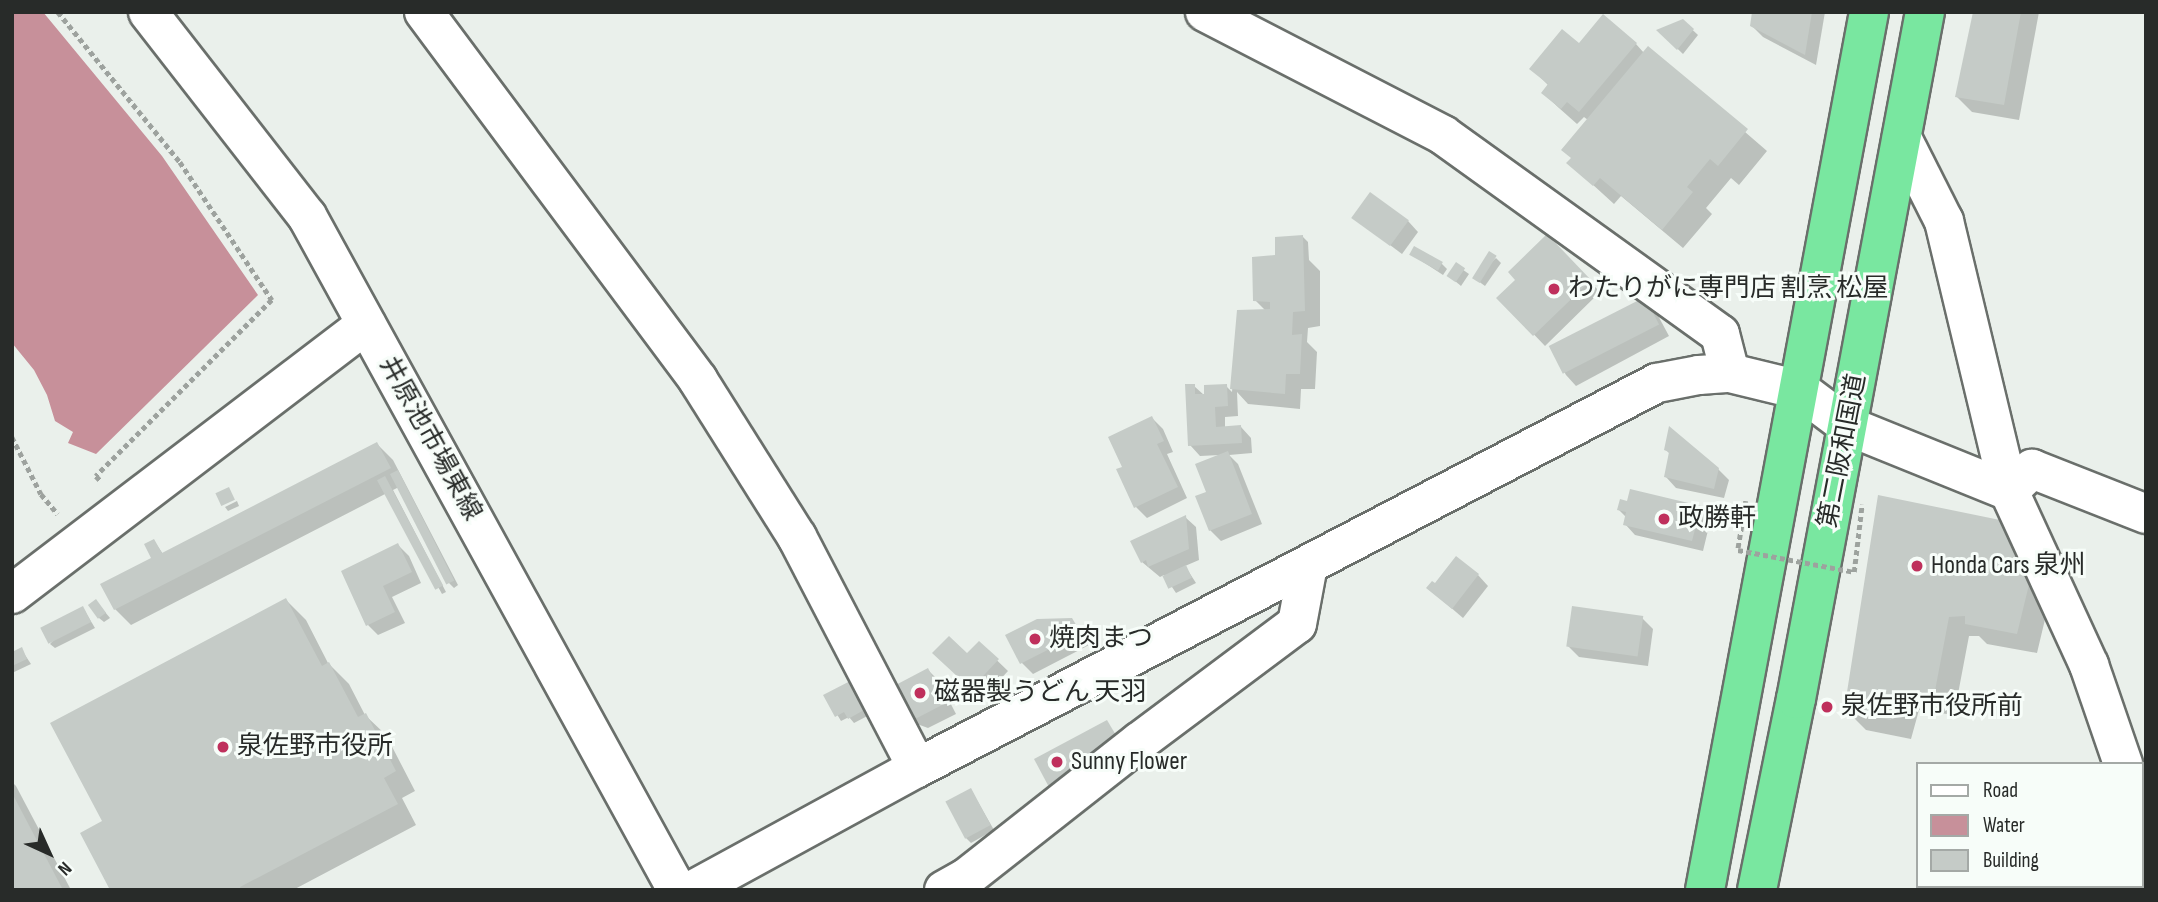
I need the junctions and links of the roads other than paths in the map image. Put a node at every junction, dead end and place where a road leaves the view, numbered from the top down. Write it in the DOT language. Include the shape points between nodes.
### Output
graph roads {
  1 [pos="148,12"];
  2 [pos="424,12"];
  3 [pos="1205,12"];
  4 [pos="1869,12"];
  5 [pos="1925,12"];
  6 [pos="1902,138"];
  7 [pos="366,324"];
  8 [pos="1730,373"];
  9 [pos="1800,390"];
  10 [pos="1848,426"];
  11 [pos="2009,491"];
  12 [pos="2146,514"];
  13 [pos="1308,565"];
  14 [pos="12,594"];
  15 [pos="2122,762"];
  16 [pos="918,768"];
  17 [pos="677,890"];
  18 [pos="692,890"];
  19 [pos="944,890"];
  20 [pos="1705,890"];
  21 [pos="1756,890"];
  1 -- 7 [label="street, 井原池市場東線" via="307,216"];
  2 -- 16 [label="street" via="698,380 797,537"];
  3 -- 8 [label="street" via="1443,135 1720,334"];
  4 -- 9 [label="highway, 第二阪和国道"];
  5 -- 6 [label="highway, 第二阪和国道"];
  6 -- 10 [label="highway, 第二阪和国道"];
  6 -- 11 [label="street" via="1944,221"];
  7 -- 14 [label="street"];
  7 -- 17 [label="street, 井原池市場東線"];
  8 -- 9 [label="street"];
  8 -- 13 [label="street" via="1657,383"];
  9 -- 10 [label="street"];
  9 -- 20 [label="highway, 第二阪和国道"];
  10 -- 11 [label="street"];
  10 -- 21 [label="highway, 第二阪和国道"];
  11 -- 12 [label="street" via="2032,469"];
  11 -- 15 [label="street" via="2089,665"];
  13 -- 16 [label="street"];
  13 -- 19 [label="street" via="1297,624"];
  16 -- 18 [label="street"];
}
